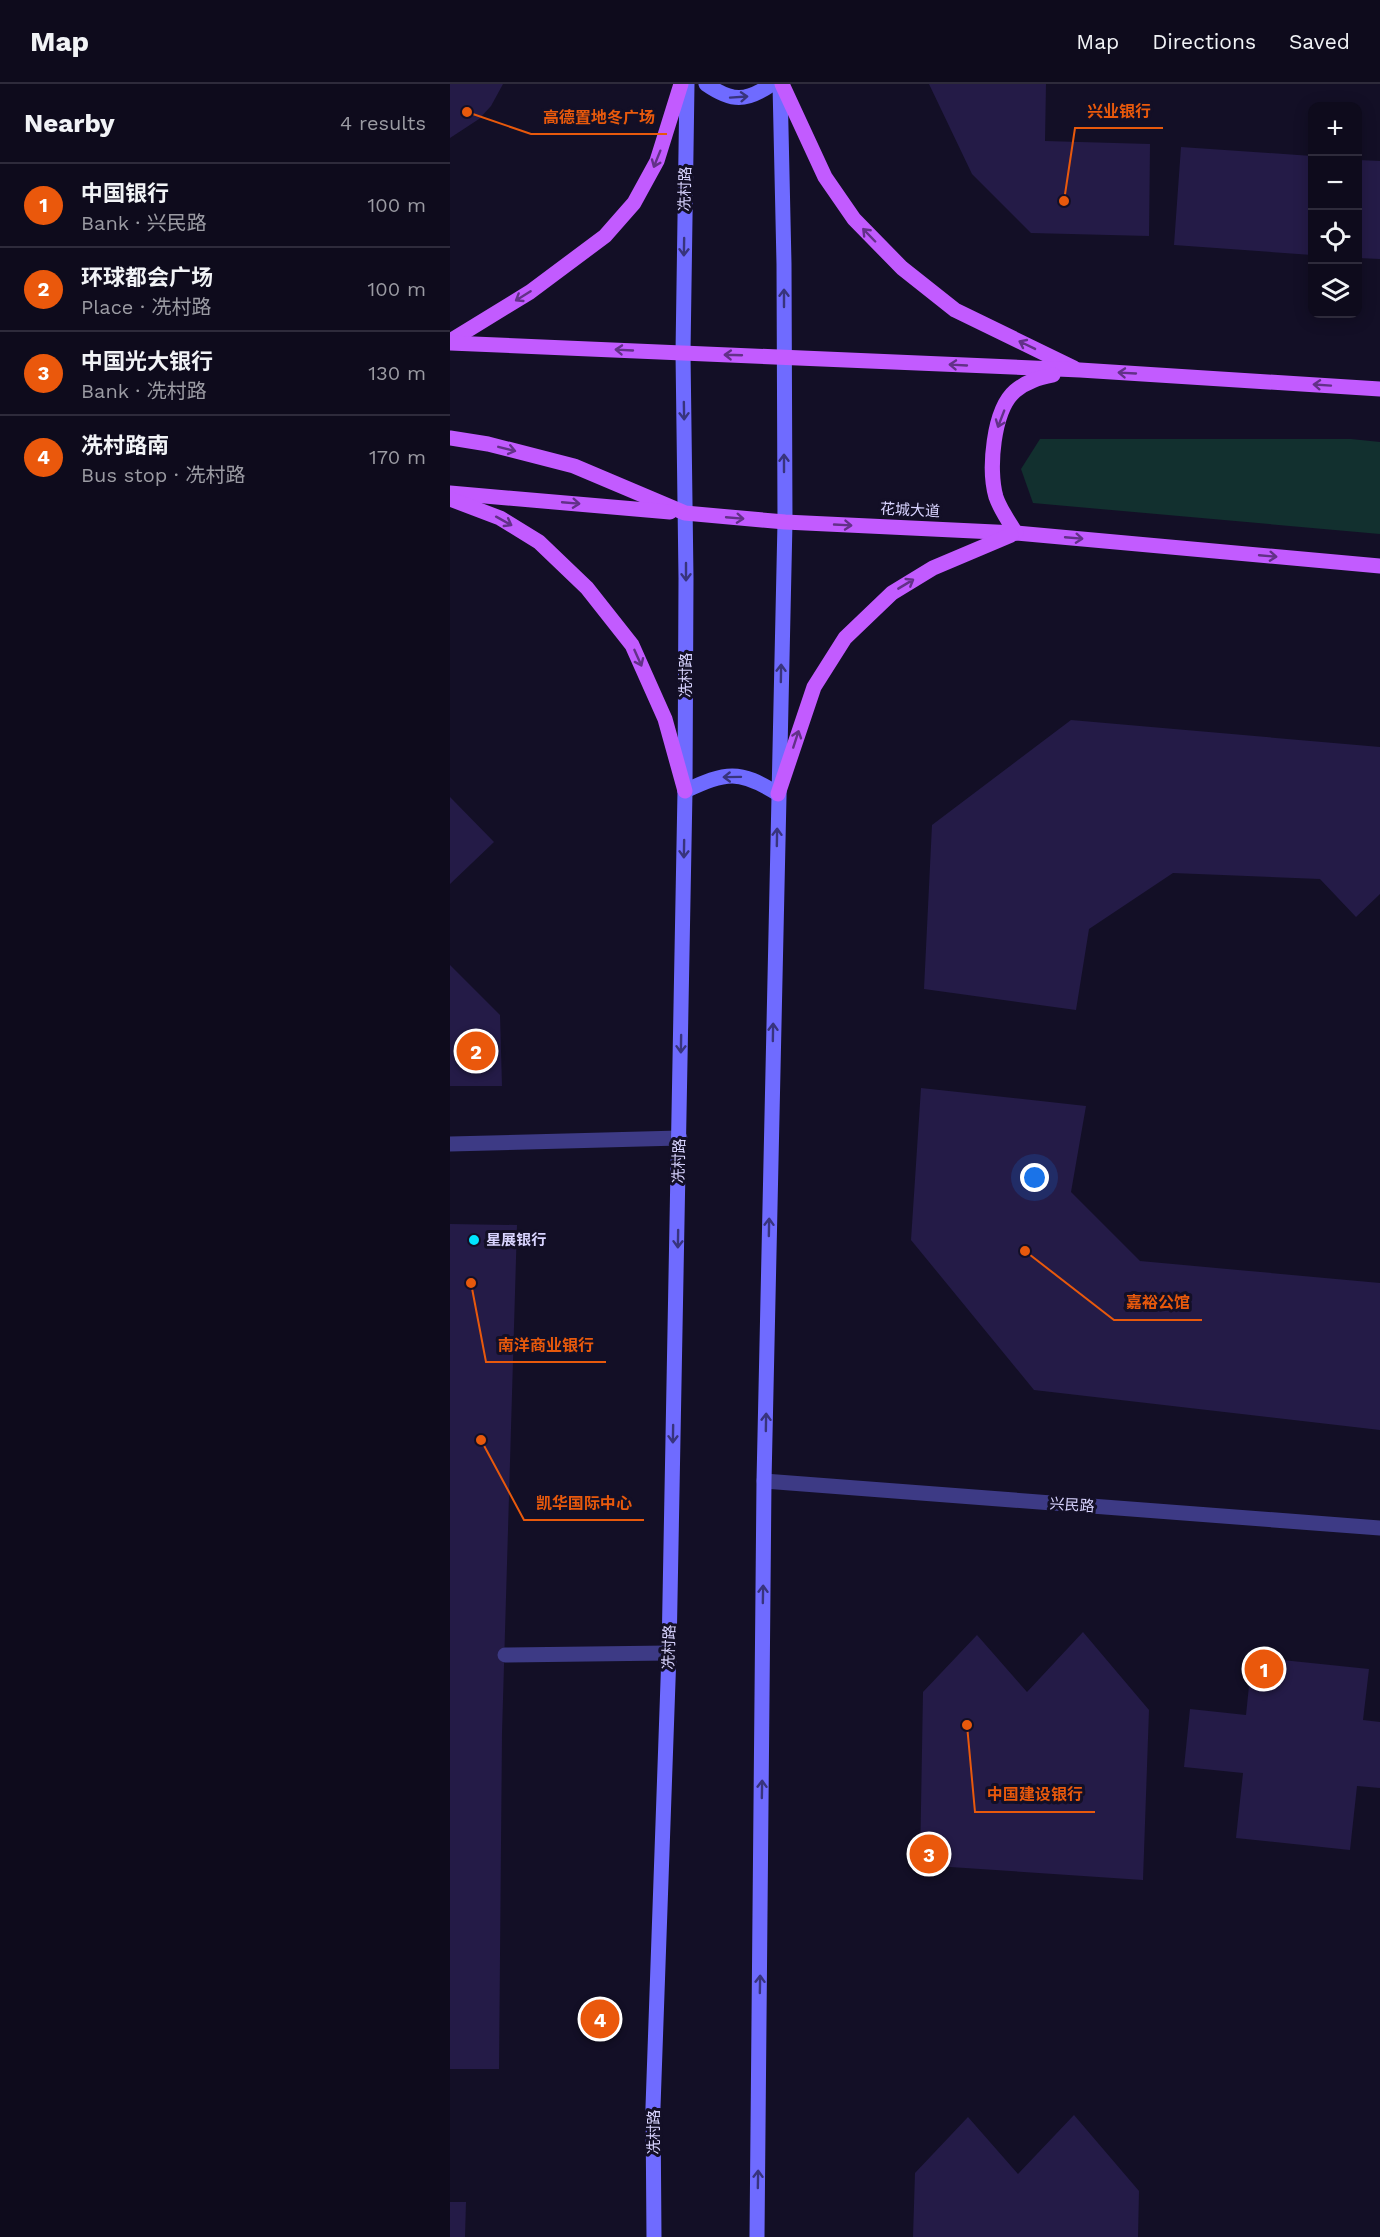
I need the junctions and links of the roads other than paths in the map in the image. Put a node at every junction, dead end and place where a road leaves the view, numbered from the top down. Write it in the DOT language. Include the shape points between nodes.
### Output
graph roads {
  1 [pos="681,84"];
  2 [pos="687,84"];
  3 [pos="706,84"];
  4 [pos="772,84"];
  5 [pos="781,84"];
  6 [pos="450,342"];
  7 [pos="682,353"];
  8 [pos="784,357"];
  9 [pos="1080,370"];
  10 [pos="1380,389"];
  11 [pos="450,438"];
  12 [pos="450,493"];
  13 [pos="450,498"];
  14 [pos="685,513"];
  15 [pos="784,522"];
  16 [pos="1016,533"];
  17 [pos="1380,566"];
  18 [pos="685,791"];
  19 [pos="778,794"];
  20 [pos="680,1138"];
  21 [pos="450,1144"];
  22 [pos="764,1481"];
  23 [pos="1380,1528"];
  24 [pos="669,1653"];
  25 [pos="505,1655"];
  26 [pos="654,2237"];
  27 [pos="757,2237"];
  1 -- 6 [label="main road, one-way" via="657,161 634,203 605,236 530,292"];
  2 -- 7 [label="main road, 冼村路, one-way"];
  3 -- 4 [label="main road, one-way" via="729,98 754,96"];
  8 -- 5 [label="main road, one-way"];
  9 -- 5 [label="main road, one-way" via="955,310 902,268 854,219 825,177"];
  7 -- 6 [label="main road, one-way"];
  8 -- 7 [label="main road, one-way"];
  7 -- 14 [label="main road, 冼村路, one-way"];
  9 -- 8 [label="main road, one-way"];
  15 -- 8 [label="main road, one-way"];
  10 -- 9 [label="main road, one-way"];
  9 -- 16 [label="main road, one-way" via="1035,379 1014,392 999,419 992,481 997,499"];
  11 -- 14 [label="main road, 花城大道, one-way" via="574,466"];
  12 -- 14 [label="main road, one-way"];
  13 -- 18 [label="main road, one-way" via="500,518 539,542 587,588 632,645 665,719"];
  14 -- 15 [label="main road, 花城大道, one-way"];
  14 -- 18 [label="main road, 冼村路, one-way"];
  15 -- 16 [label="main road, 花城大道, one-way"];
  19 -- 15 [label="main road, one-way"];
  16 -- 17 [label="main road, 花城大道, one-way"];
  19 -- 16 [label="main road, one-way" via="814,687 845,638 892,593 933,568"];
  19 -- 18 [label="main road, one-way" via="737,774 712,779"];
  18 -- 20 [label="main road, 冼村路, one-way"];
  22 -- 19 [label="main road, one-way"];
  20 -- 21 [label="street"];
  20 -- 24 [label="main road, 冼村路, one-way"];
  22 -- 23 [label="street, 兴民路"];
  27 -- 22 [label="main road, one-way"];
  24 -- 25 [label="street"];
  24 -- 26 [label="main road, 冼村路" via="653,2107"];
}
